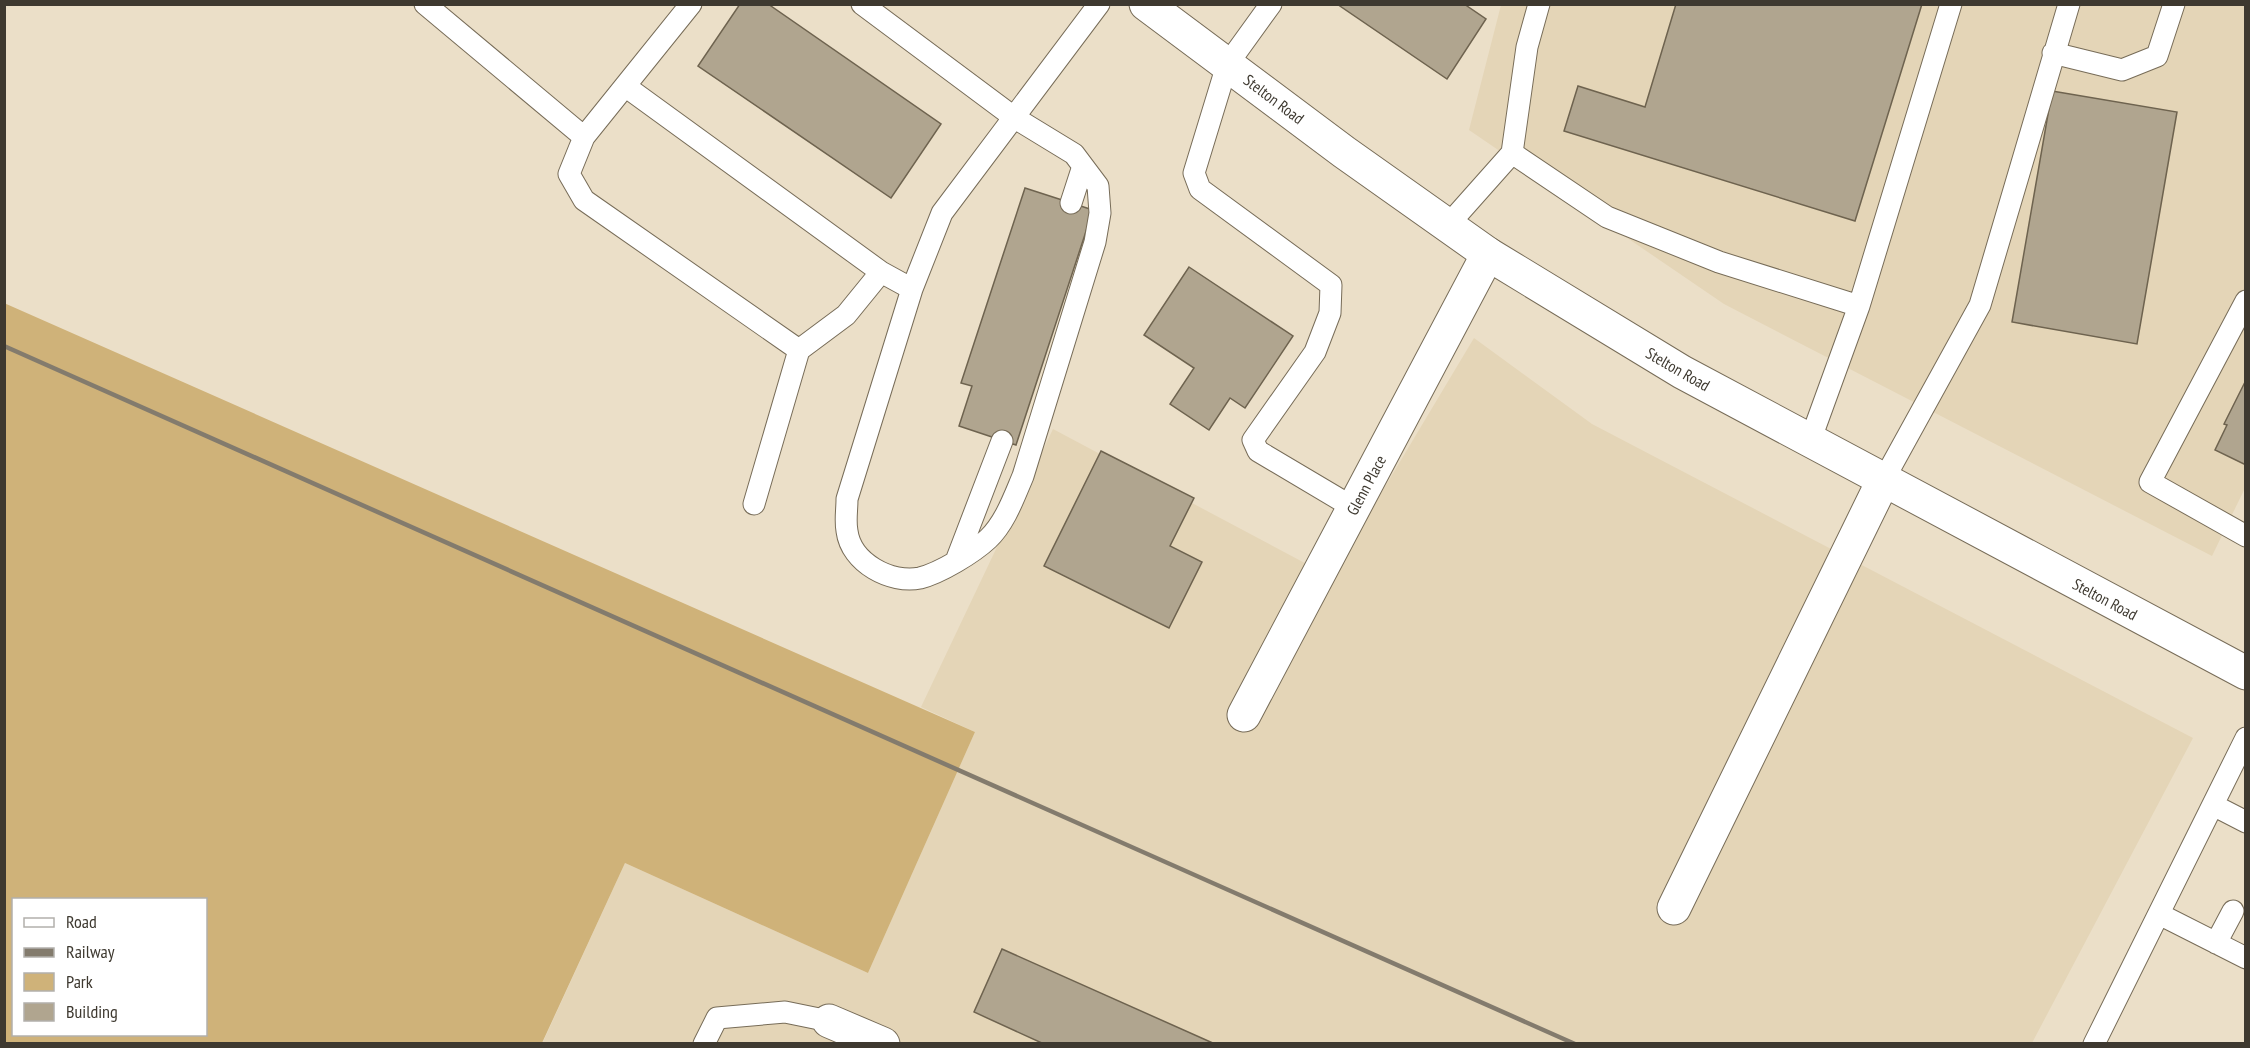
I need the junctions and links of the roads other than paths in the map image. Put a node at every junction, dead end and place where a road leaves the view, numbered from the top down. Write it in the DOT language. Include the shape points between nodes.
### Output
graph roads {
  1 [pos="424,4"];
  2 [pos="691,4"];
  3 [pos="862,4"];
  4 [pos="1099,4"];
  5 [pos="1146,4"];
  6 [pos="1271,4"];
  7 [pos="1539,4"];
  8 [pos="1951,4"];
  9 [pos="2069,4"];
  10 [pos="2174,4"];
  11 [pos="2053,53"];
  12 [pos="1227,65"];
  13 [pos="625,86"];
  14 [pos="1015,118"];
  15 [pos="584,137"];
  16 [pos="1512,153"];
  17 [pos="1083,166"];
  18 [pos="1071,203"];
  19 [pos="1448,225"];
  20 [pos="1488,254"];
  21 [pos="881,272"];
  22 [pos="912,289"];
  23 [pos="2246,301"];
  24 [pos="1859,306"];
  25 [pos="799,350"];
  26 [pos="1002,441"];
  27 [pos="1810,441"];
  28 [pos="1883,481"];
  29 [pos="754,504"];
  30 [pos="1354,508"];
  31 [pos="2246,536"];
  32 [pos="956,561"];
  33 [pos="2246,673"];
  34 [pos="1244,715"];
  35 [pos="2246,738"];
  36 [pos="2212,805"];
  37 [pos="2246,822"];
  38 [pos="1674,908"];
  39 [pos="2233,911"];
  40 [pos="2158,914"];
  41 [pos="2216,943"];
  42 [pos="2246,958"];
  43 [pos="841,1031"];
  44 [pos="704,1044"];
  45 [pos="883,1044"];
  46 [pos="2094,1044"];
  1 -- 15 [label="lane"];
  2 -- 13 [label="lane"];
  3 -- 14 [label="lane"];
  4 -- 14 [label="lane"];
  5 -- 12 [label="main road, Stelton Road"];
  6 -- 12 [label="lane"];
  7 -- 16 [label="lane" via="1527,47"];
  8 -- 24 [label="lane"];
  9 -- 11 [label="lane"];
  10 -- 11 [label="lane" via="2157,56 2122,70"];
  11 -- 28 [label="lane" via="1980,305"];
  12 -- 19 [label="main road, Stelton Road"];
  12 -- 30 [label="lane" via="1194,172 1200,189 1331,285 1330,313 1315,352 1253,440 1258,451"];
  13 -- 15 [label="lane"];
  13 -- 21 [label="lane"];
  14 -- 17 [label="lane" via="1074,154"];
  14 -- 22 [label="lane" via="942,213"];
  15 -- 25 [label="lane" via="569,174 584,200"];
  16 -- 19 [label="lane"];
  16 -- 24 [label="lane" via="1607,217 1719,262"];
  17 -- 18 [label="lane"];
  17 -- 32 [label="lane" via="1098,186 1100,213 1095,242 1023,476 1009,510 988,539"];
  19 -- 20 [label="main road, Stelton Road"];
  20 -- 27 [label="main road, Stelton Road" via="1682,372"];
  20 -- 30 [label="main road, Glenn Place"];
  21 -- 22 [label="lane"];
  21 -- 25 [label="lane" via="846,315"];
  22 -- 32 [label="lane" via="847,499 847,533 861,561 891,577 920,578"];
  23 -- 31 [label="lane" via="2150,482"];
  24 -- 27 [label="lane"];
  25 -- 29 [label="lane"];
  26 -- 32 [label="lane"];
  27 -- 28 [label="main road, Stelton Road"];
  28 -- 33 [label="main road, Stelton Road"];
  28 -- 38 [label="main road"];
  30 -- 34 [label="main road, Glenn Place"];
  35 -- 36 [label="lane"];
  36 -- 37 [label="lane"];
  36 -- 40 [label="lane"];
  39 -- 41 [label="lane"];
  40 -- 41 [label="lane"];
  40 -- 46 [label="lane"];
  41 -- 42 [label="lane"];
  43 -- 44 [label="lane" via="785,1012 717,1018"];
  43 -- 45 [label="main road"];
}
